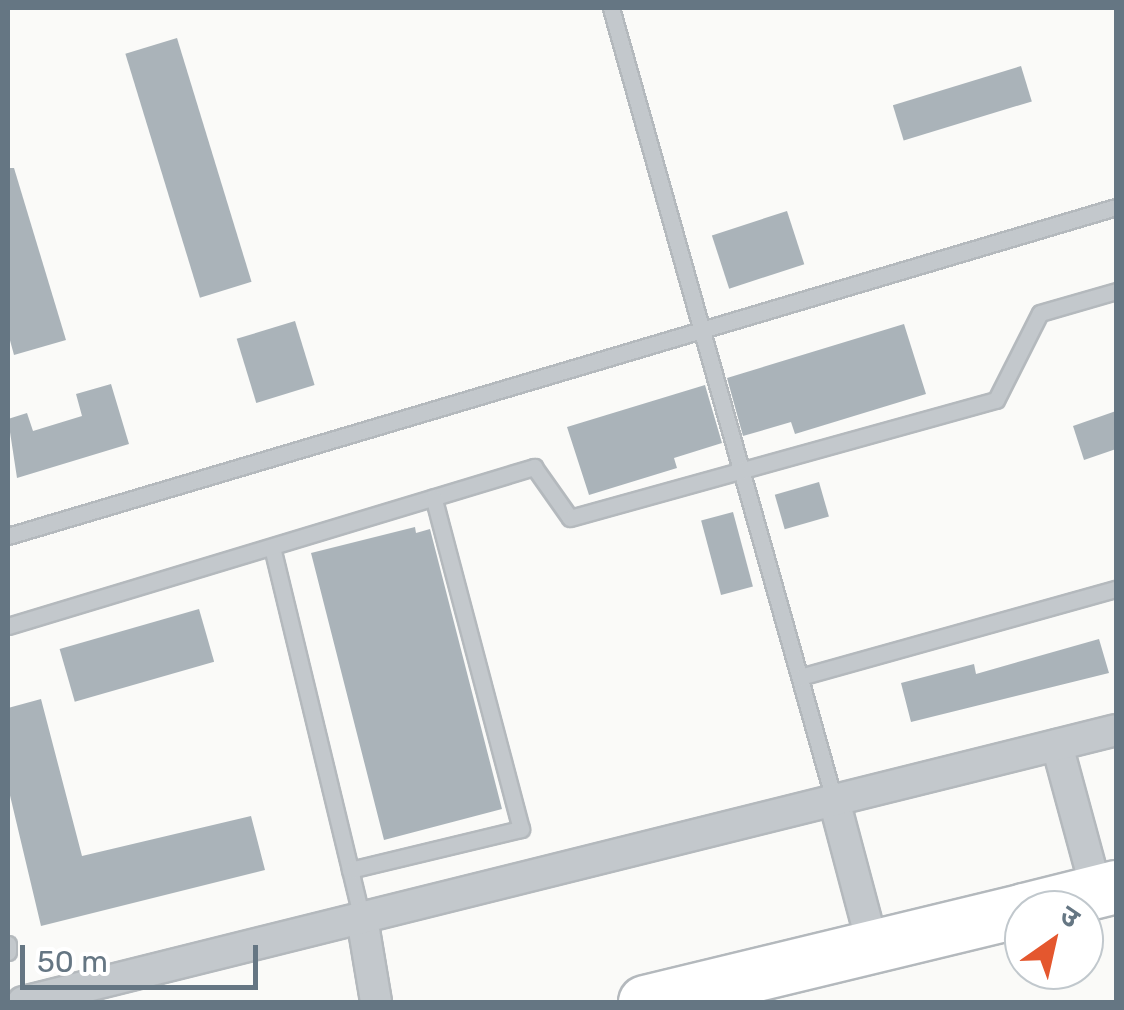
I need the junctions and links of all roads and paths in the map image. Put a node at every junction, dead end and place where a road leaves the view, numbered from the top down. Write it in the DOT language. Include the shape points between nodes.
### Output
graph roads {
  1 [pos="611,8"];
  2 [pos="1116,206"];
  3 [pos="1116,291"];
  4 [pos="703,331"];
  5 [pos="742,470"];
  6 [pos="433,497"];
  7 [pos="8,536"];
  8 [pos="272,547"];
  9 [pos="1116,589"];
  10 [pos="8,626"];
  11 [pos="800,677"];
  12 [pos="1116,730"];
  13 [pos="1057,745"];
  14 [pos="834,800"];
  15 [pos="350,870"];
  16 [pos="1107,890"];
  17 [pos="1004,915"];
  18 [pos="362,918"];
  19 [pos="8,944"];
  20 [pos="874,947"];
  21 [pos="8,952"];
  22 [pos="23,1002"];
  23 [pos="376,1002"];
  24 [pos="645,1002"];
  1 -- 4 [label="lane"];
  2 -- 4 [label="lane"];
  3 -- 5 [label="lane" via="1040,313 996,400"];
  4 -- 5 [label="lane"];
  4 -- 7 [label="lane"];
  5 -- 6 [label="lane" via="570,518 534,467"];
  5 -- 11 [label="lane"];
  6 -- 8 [label="lane"];
  6 -- 15 [label="lane" via="522,830"];
  8 -- 10 [label="lane"];
  8 -- 15 [label="lane"];
  9 -- 11 [label="lane"];
  11 -- 14 [label="lane"];
  12 -- 13 [label="street"];
  13 -- 14 [label="street"];
  13 -- 16 [label="street"];
  14 -- 18 [label="street"];
  14 -- 20 [label="street"];
  15 -- 18 [label="lane"];
  17 -- 20 [label="highway"];
  18 -- 22 [label="street"];
  18 -- 23 [label="street"];
  19 -- 21 [label="lane"];
  20 -- 24 [label="highway"];
}
